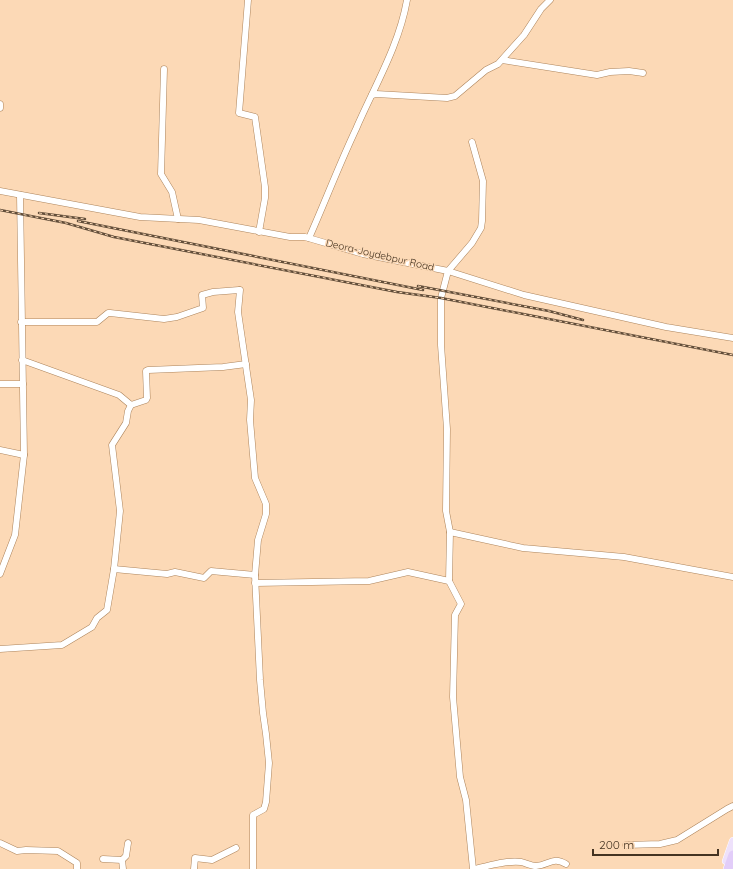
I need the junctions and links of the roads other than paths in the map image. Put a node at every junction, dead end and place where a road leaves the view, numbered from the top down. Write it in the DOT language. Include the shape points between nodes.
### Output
graph roads {
  1 [pos="248,0"];
  2 [pos="408,0"];
  3 [pos="550,0"];
  4 [pos="502,60"];
  5 [pos="164,69"];
  6 [pos="643,73"];
  7 [pos="372,95"];
  8 [pos="0,104"];
  9 [pos="0,108"];
  10 [pos="472,142"];
  11 [pos="0,191"];
  12 [pos="20,195"];
  13 [pos="178,219"];
  14 [pos="259,232"];
  15 [pos="309,238"];
  16 [pos="448,271"];
  17 [pos="21,322"];
  18 [pos="733,338"];
  19 [pos="22,360"];
  20 [pos="246,364"];
  21 [pos="0,384"];
  22 [pos="23,384"];
  23 [pos="131,405"];
  24 [pos="0,450"];
  25 [pos="24,455"];
  26 [pos="450,532"];
  27 [pos="114,569"];
  28 [pos="0,574"];
  29 [pos="255,575"];
  30 [pos="733,577"];
  31 [pos="449,581"];
  32 [pos="255,583"];
  33 [pos="0,649"];
  34 [pos="733,806"];
  35 [pos="733,841"];
  36 [pos="0,843"];
  37 [pos="128,843"];
  38 [pos="626,846"];
  39 [pos="236,848"];
  40 [pos="733,855"];
  41 [pos="103,859"];
  42 [pos="122,860"];
  43 [pos="566,864"];
  44 [pos="77,869"];
  45 [pos="123,869"];
  46 [pos="194,869"];
  47 [pos="253,869"];
  48 [pos="473,869"];
  49 [pos="724,869"];
  50 [pos="728,869"];
  1 -- 14 [label="street" via="239,112 255,117 265,187"];
  2 -- 7 [label="street" via="397,38"];
  3 -- 4 [label="street"];
  4 -- 6 [label="street" via="597,74 629,71"];
  4 -- 7 [label="street" via="450,98"];
  5 -- 13 [label="street" via="161,174 172,192"];
  7 -- 15 [label="street"];
  8 -- 9 [label="street"];
  10 -- 16 [label="street" via="483,182 481,228"];
  11 -- 12 [label="street, Deora-Joydebpur Road"];
  12 -- 13 [label="street, Deora-Joydebpur Road" via="140,217"];
  12 -- 17 [label="street"];
  13 -- 14 [label="street, Deora-Joydebpur Road" via="199,220"];
  14 -- 15 [label="street, Deora-Joydebpur Road"];
  15 -- 16 [label="street, Deora-Joydebpur Road" via="363,254"];
  16 -- 18 [label="street, Deora-Joydebpur Road" via="524,295 666,327"];
  16 -- 26 [label="street" via="441,298 441,345 447,429 446,512"];
  17 -- 19 [label="street"];
  17 -- 20 [label="street" via="96,322 108,313 174,318 203,308 202,295 240,290 238,312"];
  19 -- 22 [label="street"];
  19 -- 23 [label="street" via="119,395"];
  20 -- 23 [label="street" via="223,368 148,370 145,373 147,398"];
  20 -- 29 [label="street" via="251,400 250,420 255,478 266,504 266,514 258,540"];
  21 -- 22 [label="street"];
  22 -- 25 [label="street"];
  23 -- 27 [label="street" via="126,423 112,445 120,511"];
  24 -- 25 [label="street"];
  25 -- 28 [label="street" via="15,535"];
  26 -- 30 [label="street" via="523,548 624,557"];
  26 -- 31 [label="street"];
  27 -- 29 [label="street" via="168,574 175,572 204,578 211,571"];
  27 -- 33 [label="street" via="107,610 97,618 92,627 61,645"];
  29 -- 32 [label="street"];
  31 -- 32 [label="street" via="408,572 369,580"];
  31 -- 48 [label="street" via="461,604 455,615 453,697 460,777 466,800"];
  32 -- 47 [label="street" via="261,693 269,763 264,809 253,815"];
  34 -- 38 [label="street" via="677,840"];
  35 -- 49 [label="main road"];
  36 -- 44 [label="street" via="17,851 58,851 77,863"];
  37 -- 42 [label="street" via="126,856"];
  39 -- 46 [label="street" via="212,860 195,858"];
  40 -- 50 [label="highway"];
  41 -- 42 [label="street"];
  42 -- 45 [label="street"];
  43 -- 48 [label="street" via="552,860 535,866 521,862 500,863"];
}
